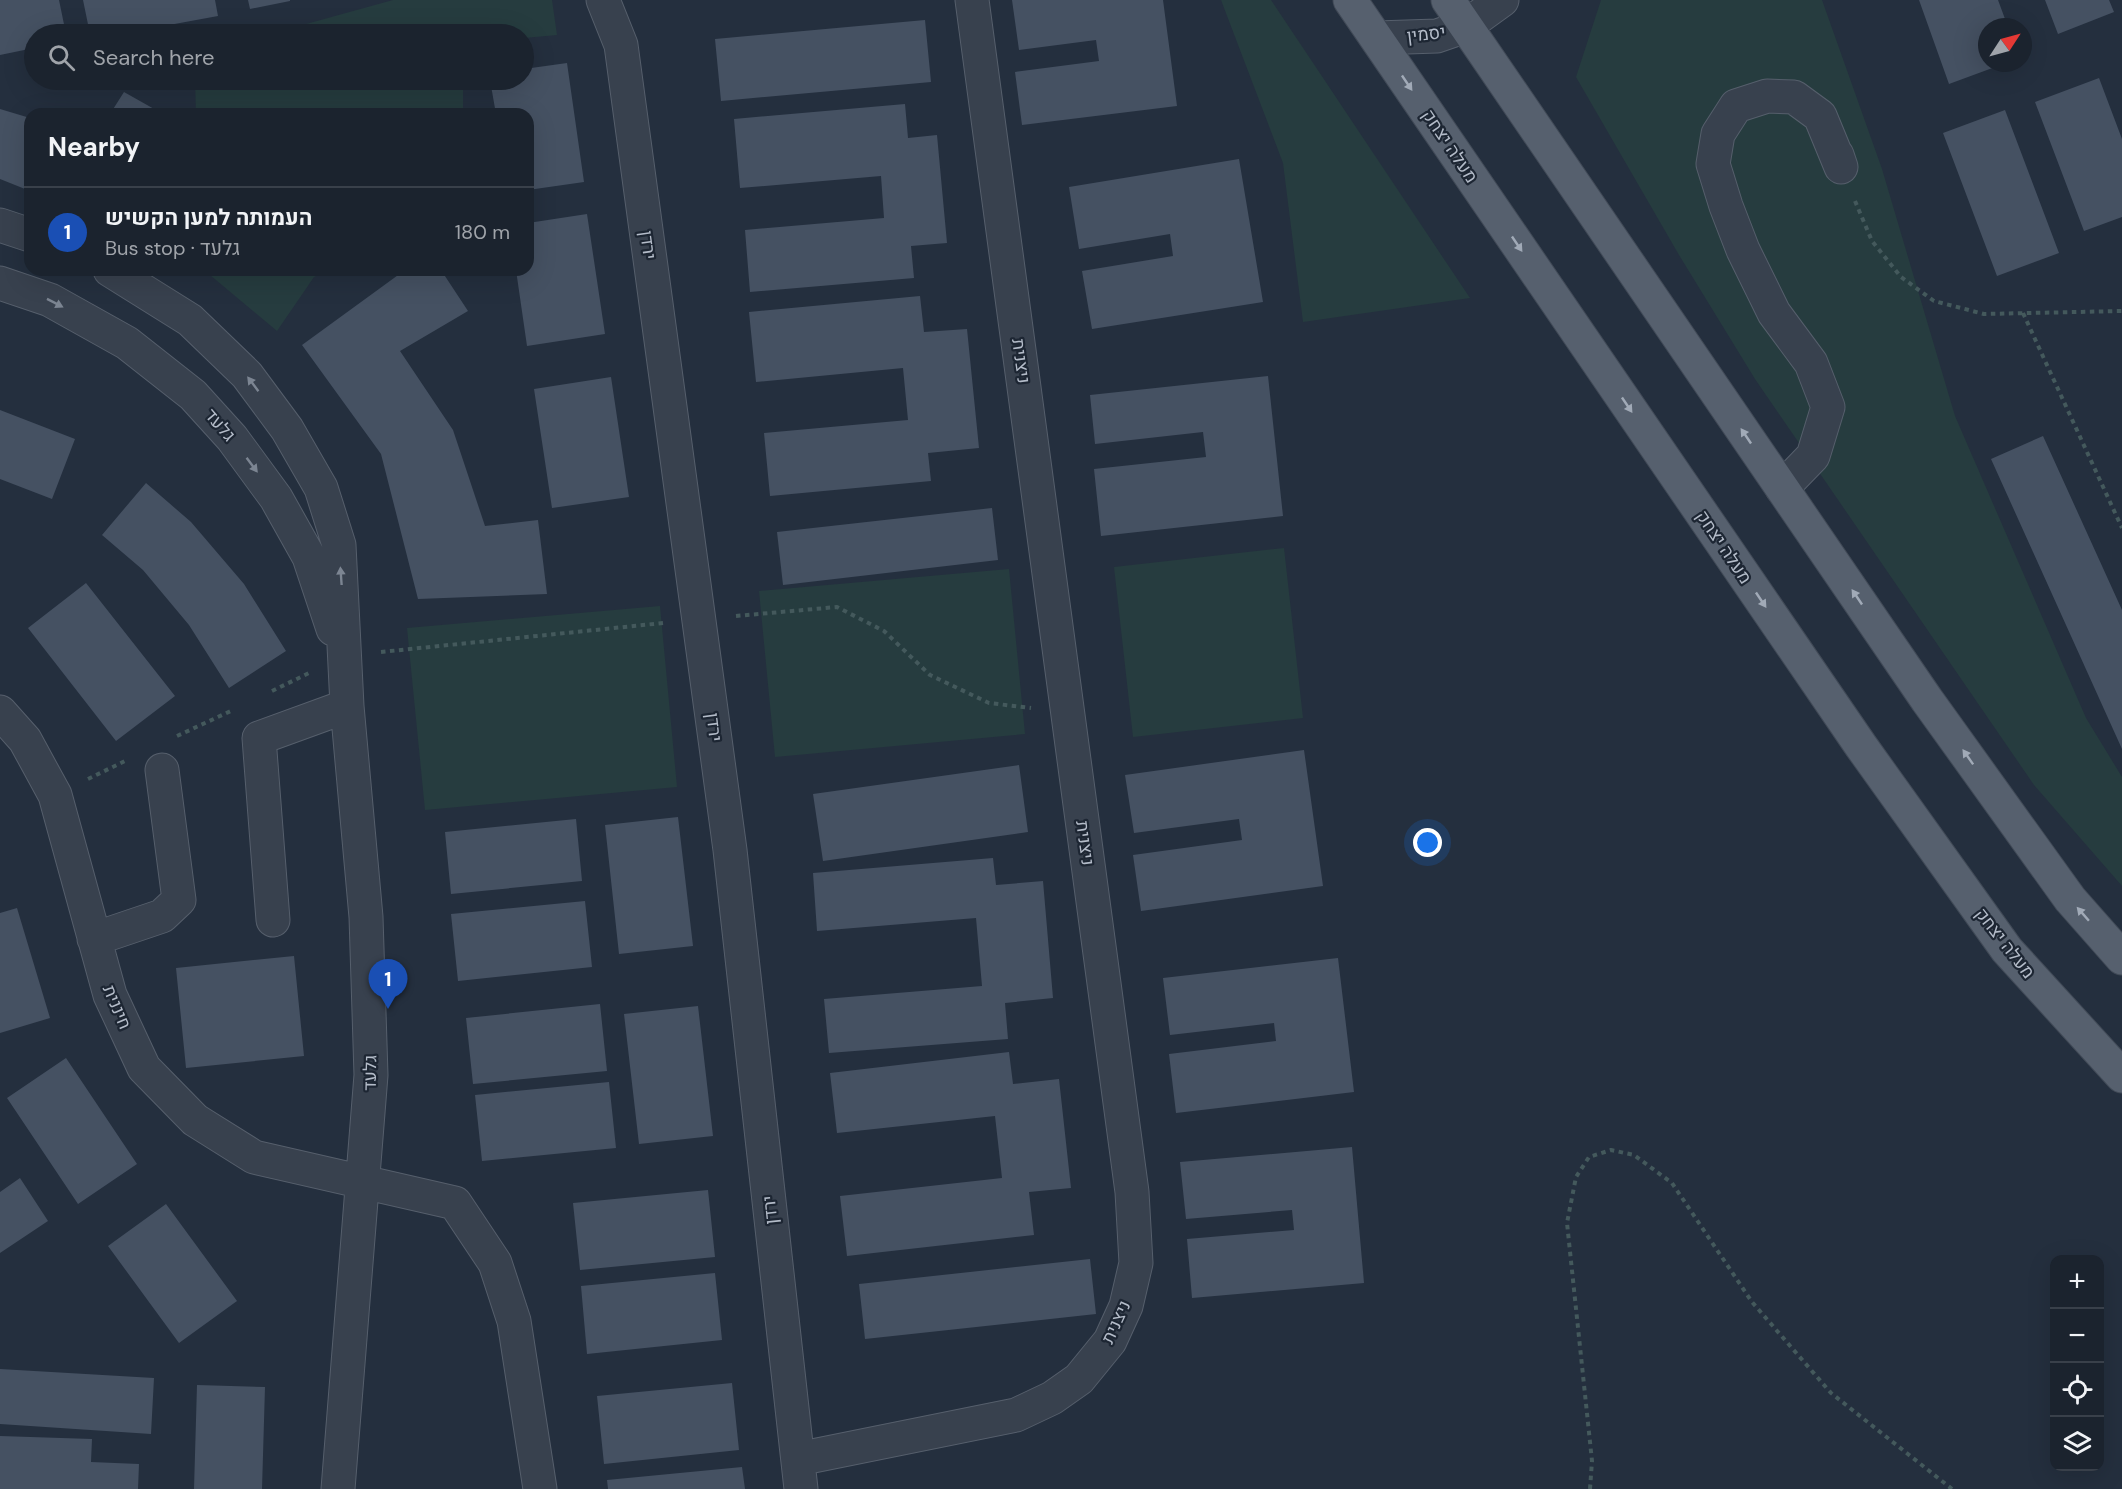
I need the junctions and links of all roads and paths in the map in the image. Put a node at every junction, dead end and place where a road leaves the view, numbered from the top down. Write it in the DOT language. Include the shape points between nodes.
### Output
graph roads {
  1 [pos="603,0"];
  2 [pos="972,0"];
  3 [pos="1350,0"];
  4 [pos="1502,0"];
  5 [pos="1457,13"];
  6 [pos="1377,38"];
  7 [pos="1839,161"];
  8 [pos="0,225"];
  9 [pos="24,233"];
  10 [pos="120,276"];
  11 [pos="0,283"];
  12 [pos="2122,311"];
  13 [pos="2023,313"];
  14 [pos="1782,488"];
  15 [pos="2122,528"];
  16 [pos="699,619"];
  17 [pos="345,656"];
  18 [pos="270,692"];
  19 [pos="347,706"];
  20 [pos="237,707"];
  21 [pos="0,712"];
  22 [pos="1068,713"];
  23 [pos="173,738"];
  24 [pos="130,759"];
  25 [pos="162,770"];
  26 [pos="56,795"];
  27 [pos="273,920"];
  28 [pos="94,939"];
  29 [pos="2122,958"];
  30 [pos="2122,1076"];
  31 [pos="362,1183"];
  32 [pos="799,1474"];
  33 [pos="338,1489"];
  34 [pos="540,1489"];
  35 [pos="1590,1489"];
  36 [pos="1952,1489"];
  1 -- 16 [label="street, ירדן" via="621,45"];
  2 -- 22 [label="street, ניצנית"];
  3 -- 6 [label="main road, מעלה יצחק"];
  4 -- 5 [label="street, יסמין"];
  5 -- 6 [label="street, יסמין" via="1437,36"];
  14 -- 5 [label="main road, one-way"];
  6 -- 30 [label="main road, מעלה יצחק, one-way" via="1860,746 2007,950"];
  7 -- 13 [label="path" via="1872,241 1901,277 1934,301 1984,314"];
  7 -- 14 [label="street" via="1820,116 1794,97 1767,96 1736,106 1718,134 1713,164 1743,250 1774,313 1811,363 1828,407 1813,456"];
  8 -- 9 [label="street"];
  17 -- 10 [label="street, גלעד, one-way" via="339,545 321,488 287,429 247,375 190,320"];
  11 -- 17 [label="street, גלעד, one-way" via="50,300 127,343 193,395 232,438 276,498 309,556"];
  12 -- 13 [label="path"];
  13 -- 15 [label="path"];
  29 -- 14 [label="main road, one-way" via="2070,900 2009,816"];
  16 -- 17 [label="path"];
  16 -- 22 [label="path" via="837,607 884,632 930,675 989,703"];
  16 -- 32 [label="street, ירדן" via="729,849"];
  17 -- 18 [label="path"];
  17 -- 19 [label="street, גלעד"];
  19 -- 27 [label="street" via="259,738"];
  19 -- 31 [label="street, גלעד" via="366,917 371,1064"];
  20 -- 23 [label="path"];
  21 -- 26 [label="street, חיננית" via="25,740"];
  22 -- 32 [label="street, ניצנית" via="1132,1192 1136,1263 1126,1306 1110,1341 1079,1379 1052,1398 1016,1415"];
  24 -- 26 [label="path"];
  25 -- 28 [label="street" via="179,900 162,916"];
  26 -- 28 [label="street, חיננית"];
  28 -- 31 [label="street, חיננית" via="110,995 144,1068 195,1120 254,1157"];
  31 -- 33 [label="street, גלעד"];
  31 -- 34 [label="street, חיננית" via="455,1203 495,1263 514,1321"];
  35 -- 36 [label="path" via="1592,1461 1567,1223 1576,1177 1589,1157 1611,1150 1634,1155 1672,1183 1752,1302 1831,1393"];
}
